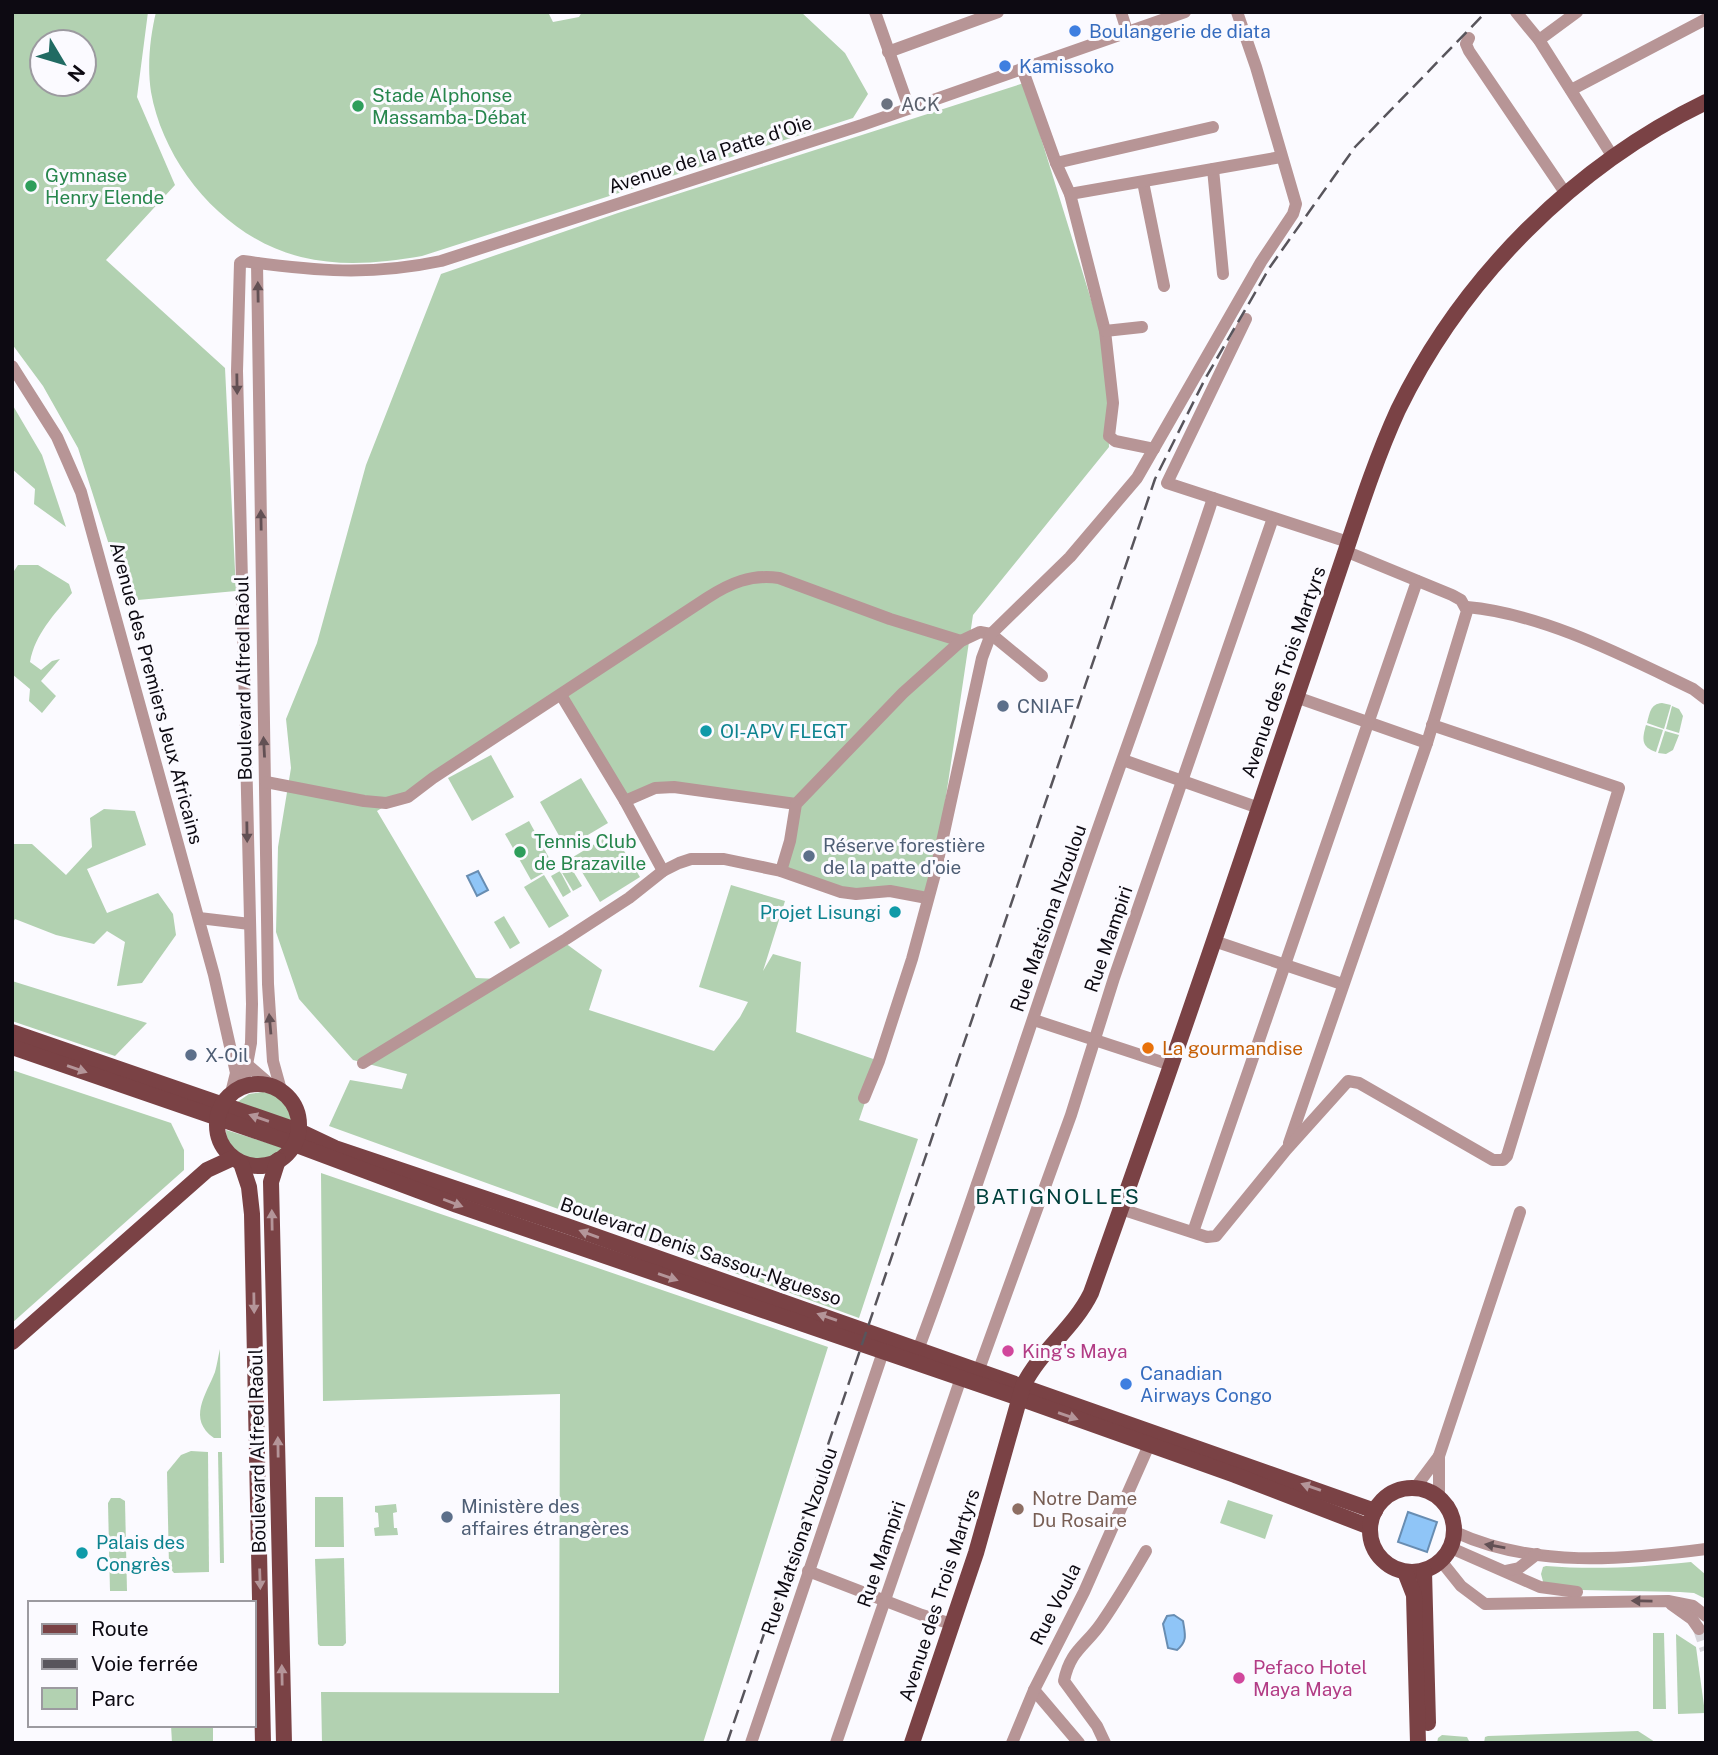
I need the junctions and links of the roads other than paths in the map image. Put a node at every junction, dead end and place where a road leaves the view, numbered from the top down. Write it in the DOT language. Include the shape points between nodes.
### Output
graph roads {
  1 [pos="875,12"];
  2 [pos="998,12"];
  3 [pos="1121,12"];
  4 [pos="1185,12"];
  5 [pos="1237,12"];
  6 [pos="1516,12"];
  7 [pos="1577,12"];
  8 [pos="1706,19"];
  9 [pos="1127,31"];
  10 [pos="1469,38"];
  11 [pos="1539,40"];
  12 [pos="888,52"];
  13 [pos="1023,68"];
  14 [pos="1571,90"];
  15 [pos="1706,102"];
  16 [pos="909,107"];
  17 [pos="1213,127"];
  18 [pos="1281,157"];
  19 [pos="1613,157"];
  20 [pos="1056,163"];
  21 [pos="1213,169"];
  22 [pos="1143,182"];
  23 [pos="1070,194"];
  24 [pos="1566,194"];
  25 [pos="257,263"];
  26 [pos="239,267"];
  27 [pos="1223,274"];
  28 [pos="1164,286"];
  29 [pos="1246,319"];
  30 [pos="1142,327"];
  31 [pos="1105,331"];
  32 [pos="12,366"];
  33 [pos="1154,449"];
  34 [pos="1213,498"];
  35 [pos="1273,518"];
  36 [pos="1347,546"];
  37 [pos="1417,581"];
  38 [pos="1467,607"];
  39 [pos="991,634"];
  40 [pos="961,641"];
  41 [pos="1042,676"];
  42 [pos="561,695"];
  43 [pos="1296,697"];
  44 [pos="1706,699"];
  45 [pos="1368,721"];
  46 [pos="1432,725"];
  47 [pos="1427,743"];
  48 [pos="1123,760"];
  49 [pos="1184,781"];
  50 [pos="266,782"];
  51 [pos="625,801"];
  52 [pos="796,804"];
  53 [pos="1259,808"];
  54 [pos="663,871"];
  55 [pos="781,871"];
  56 [pos="927,898"];
  57 [pos="199,918"];
  58 [pos="250,924"];
  59 [pos="1214,941"];
  60 [pos="1284,964"];
  61 [pos="1342,984"];
  62 [pos="1034,1020"];
  63 [pos="12,1032"];
  64 [pos="1094,1039"];
  65 [pos="230,1044"];
  66 [pos="12,1047"];
  67 [pos="363,1063"];
  68 [pos="1171,1065"];
  69 [pos="247,1066"];
  70 [pos="277,1088"];
  71 [pos="864,1098"];
  72 [pos="228,1100"];
  73 [pos="296,1138"];
  74 [pos="219,1139"];
  75 [pos="1286,1150"];
  76 [pos="237,1160"];
  77 [pos="278,1160"];
  78 [pos="207,1170"];
  79 [pos="1121,1209"];
  80 [pos="1520,1212"];
  81 [pos="1193,1232"];
  82 [pos="12,1342"];
  83 [pos="918,1350"];
  84 [pos="883,1352"];
  85 [pos="1040,1360"];
  86 [pos="978,1372"];
  87 [pos="961,1378"];
  88 [pos="1004,1380"];
  89 [pos="1025,1393"];
  90 [pos="1149,1445"];
  91 [pos="1439,1455"];
  92 [pos="1415,1488"];
  93 [pos="1439,1498"];
  94 [pos="1372,1519"];
  95 [pos="1449,1547"];
  96 [pos="1706,1549"];
  97 [pos="1146,1551"];
  98 [pos="1537,1554"];
  99 [pos="1424,1571"];
  100 [pos="1505,1571"];
  101 [pos="808,1572"];
  102 [pos="1405,1572"];
  103 [pos="1577,1592"];
  104 [pos="885,1600"];
  105 [pos="1668,1601"];
  106 [pos="1706,1616"];
  107 [pos="953,1624"];
  108 [pos="1699,1629"];
  109 [pos="1034,1690"];
  110 [pos="1014,1736"];
  111 [pos="263,1743"];
  112 [pos="284,1743"];
  113 [pos="751,1743"];
  114 [pos="836,1743"];
  115 [pos="912,1743"];
  116 [pos="1028,1743"];
  117 [pos="1079,1743"];
  118 [pos="1105,1743"];
  119 [pos="1418,1743"];
  120 [pos="1429,1743"];
  1 -- 12 [label="street"];
  2 -- 12 [label="street"];
  3 -- 9 [label="street"];
  4 -- 9 [label="street, Avenue de la Patte d'Oie"];
  5 -- 18 [label="street"];
  6 -- 11 [label="street"];
  7 -- 11 [label="street"];
  8 -- 14 [label="street"];
  9 -- 13 [label="street, Avenue de la Patte d'Oie"];
  10 -- 24 [label="street" via="1469,51"];
  11 -- 14 [label="street"];
  12 -- 16 [label="street"];
  13 -- 16 [label="street, Avenue de la Patte d'Oie"];
  13 -- 20 [label="street"];
  14 -- 19 [label="street"];
  15 -- 19 [label="main road, Avenue des Trois Martyrs"];
  16 -- 25 [label="street, Avenue de la Patte d'Oie" via="441,261 367,272"];
  17 -- 20 [label="street"];
  18 -- 21 [label="street"];
  18 -- 33 [label="street" via="1296,204 1293,214"];
  19 -- 24 [label="main road, Avenue des Trois Martyrs"];
  20 -- 23 [label="street"];
  21 -- 22 [label="street"];
  21 -- 27 [label="street"];
  22 -- 23 [label="street"];
  22 -- 28 [label="street"];
  23 -- 31 [label="street"];
  24 -- 36 [label="main road, Avenue des Trois Martyrs" via="1474,290 1421,369 1386,438"];
  25 -- 26 [label="street, Avenue de la Patte d'Oie" via="243,261"];
  50 -- 25 [label="street, Boulevard Alfred Raôul, one-way"];
  26 -- 58 [label="street, Boulevard Alfred Raôul, one-way" via="237,384"];
  29 -- 34 [label="street" via="1167,480 1169,485"];
  30 -- 31 [label="street"];
  31 -- 33 [label="street" via="1113,403 1110,439"];
  32 -- 57 [label="street, Avenue des Premiers Jeux Africains" via="57,437 81,492"];
  33 -- 39 [label="street" via="1137,478 1070,557"];
  34 -- 35 [label="street"];
  34 -- 48 [label="street, Rue Matsiona Nzoulou"];
  35 -- 36 [label="street"];
  35 -- 49 [label="street, Rue Mampiri"];
  36 -- 37 [label="street"];
  36 -- 43 [label="main road, Avenue des Trois Martyrs"];
  37 -- 38 [label="street"];
  37 -- 45 [label="street"];
  38 -- 44 [label="street" via="1504,612 1577,637"];
  38 -- 46 [label="street"];
  39 -- 40 [label="street" via="980,632"];
  39 -- 41 [label="street"];
  39 -- 56 [label="street"];
  40 -- 42 [label="street" via="763,575 726,586"];
  40 -- 52 [label="street" via="903,693"];
  42 -- 50 [label="street" via="408,797 393,802 364,801"];
  42 -- 51 [label="street"];
  43 -- 45 [label="street"];
  43 -- 53 [label="main road, Avenue des Trois Martyrs"];
  45 -- 47 [label="street"];
  45 -- 60 [label="street"];
  46 -- 47 [label="street"];
  46 -- 75 [label="street" via="1619,788 1509,1151 1503,1160 1493,1160 1354,1081 1343,1085"];
  47 -- 61 [label="street"];
  48 -- 49 [label="street"];
  48 -- 62 [label="street, Rue Matsiona Nzoulou"];
  49 -- 53 [label="street"];
  49 -- 64 [label="street, Rue Mampiri"];
  70 -- 50 [label="street, Boulevard Alfred Raôul, one-way" via="269,1009"];
  51 -- 52 [label="street" via="655,788 674,787"];
  51 -- 54 [label="street"];
  52 -- 55 [label="street"];
  53 -- 59 [label="main road, Avenue des Trois Martyrs"];
  54 -- 55 [label="street" via="707,858"];
  54 -- 67 [label="street" via="576,933"];
  55 -- 56 [label="street" via="841,892 881,891"];
  56 -- 71 [label="street"];
  57 -- 58 [label="street"];
  57 -- 65 [label="street, Avenue des Premiers Jeux Africains"];
  58 -- 69 [label="street, Boulevard Alfred Raôul" via="251,1043"];
  59 -- 60 [label="street"];
  59 -- 68 [label="main road, Avenue des Trois Martyrs"];
  60 -- 61 [label="street"];
  60 -- 81 [label="street"];
  61 -- 75 [label="street"];
  62 -- 64 [label="street"];
  62 -- 83 [label="street, Rue Matsiona Nzoulou"];
  63 -- 72 [label="main road, Boulevard Denis Sassou-Nguesso"];
  64 -- 68 [label="street"];
  64 -- 86 [label="street, Rue Mampiri"];
  65 -- 69 [label="street, Avenue des Premiers Jeux Africains"];
  65 -- 72 [label="street, Avenue des Premiers Jeux Africains" via="236,1073"];
  66 -- 72 [label="main road, Boulevard Denis Sassou-Nguesso, one-way"];
  68 -- 79 [label="main road, Avenue des Trois Martyrs"];
  69 -- 70 [label="street, Avenue des Premiers Jeux Africains"];
  69 -- 72 [label="street, Boulevard Alfred Raôul"];
  70 -- 72 [label="main road" via="262,1083"];
  70 -- 73 [label="main road" via="296,1108"];
  72 -- 73 [label="main road, Boulevard Denis Sassou-Nguesso"];
  72 -- 74 [label="main road"];
  73 -- 77 [label="main road"];
  83 -- 73 [label="main road, Boulevard Denis Sassou-Nguesso, one-way" via="567,1226"];
  73 -- 84 [label="main road, Boulevard Denis Sassou-Nguesso, one-way" via="457,1205"];
  74 -- 76 [label="main road"];
  74 -- 78 [label="main road"];
  75 -- 81 [label="street" via="1216,1236"];
  76 -- 77 [label="main road" via="254,1166"];
  76 -- 78 [label="main road"];
  76 -- 111 [label="main road, Boulevard Alfred Raôul, one-way" via="249,1187 252,1213"];
  112 -- 77 [label="main road, Boulevard Alfred Raôul, one-way" via="271,1182"];
  78 -- 82 [label="main road"];
  79 -- 81 [label="street"];
  79 -- 85 [label="main road, Avenue des Trois Martyrs" via="1085,1305"];
  80 -- 91 [label="street"];
  83 -- 86 [label="main road, Boulevard Denis Sassou-Nguesso"];
  84 -- 87 [label="main road, Boulevard Denis Sassou-Nguesso"];
  84 -- 101 [label="street, Rue Matsiona Nzoulou"];
  85 -- 88 [label="main road" via="1021,1375"];
  85 -- 89 [label="main road, Avenue des Trois Martyrs"];
  86 -- 88 [label="main road, Boulevard Denis Sassou-Nguesso"];
  87 -- 89 [label="main road, Boulevard Denis Sassou-Nguesso"];
  87 -- 104 [label="street, Rue Mampiri"];
  88 -- 89 [label="main road, Boulevard Denis Sassou-Nguesso"];
  89 -- 90 [label="main road, Boulevard Denis Sassou-Nguesso, one-way"];
  94 -- 89 [label="main road, Boulevard Denis Sassou-Nguesso, one-way"];
  89 -- 107 [label="main road, Avenue des Trois Martyrs"];
  90 -- 94 [label="main road, Boulevard Denis Sassou-Nguesso"];
  90 -- 109 [label="street, Rue Voula" via="1084,1592"];
  91 -- 92 [label="street"];
  91 -- 93 [label="street"];
  92 -- 93 [label="main road"];
  92 -- 94 [label="main road" via="1385,1498"];
  93 -- 95 [label="main road" via="1452,1516"];
  94 -- 102 [label="main road" via="1371,1541 1377,1554 1389,1566"];
  98 -- 95 [label="street, one-way" via="1482,1544"];
  95 -- 99 [label="main road"];
  95 -- 100 [label="street"];
  105 -- 95 [label="street, one-way" via="1485,1604 1461,1586"];
  96 -- 98 [label="street" via="1618,1559"];
  97 -- 118 [label="street" via="1100,1626 1070,1659 1066,1670 1065,1681"];
  98 -- 100 [label="street"];
  99 -- 102 [label="main road"];
  99 -- 120 [label="main road"];
  100 -- 103 [label="street" via="1540,1587"];
  101 -- 104 [label="street"];
  101 -- 113 [label="street, Rue Matsiona Nzoulou"];
  102 -- 119 [label="main road" via="1413,1595"];
  104 -- 107 [label="street"];
  104 -- 114 [label="street, Rue Mampiri"];
  105 -- 106 [label="street" via="1693,1605"];
  105 -- 108 [label="street"];
  107 -- 115 [label="main road, Avenue des Trois Martyrs"];
  109 -- 110 [label="street, Rue Voula"];
  109 -- 117 [label="street"];
  110 -- 116 [label="street"];
}
